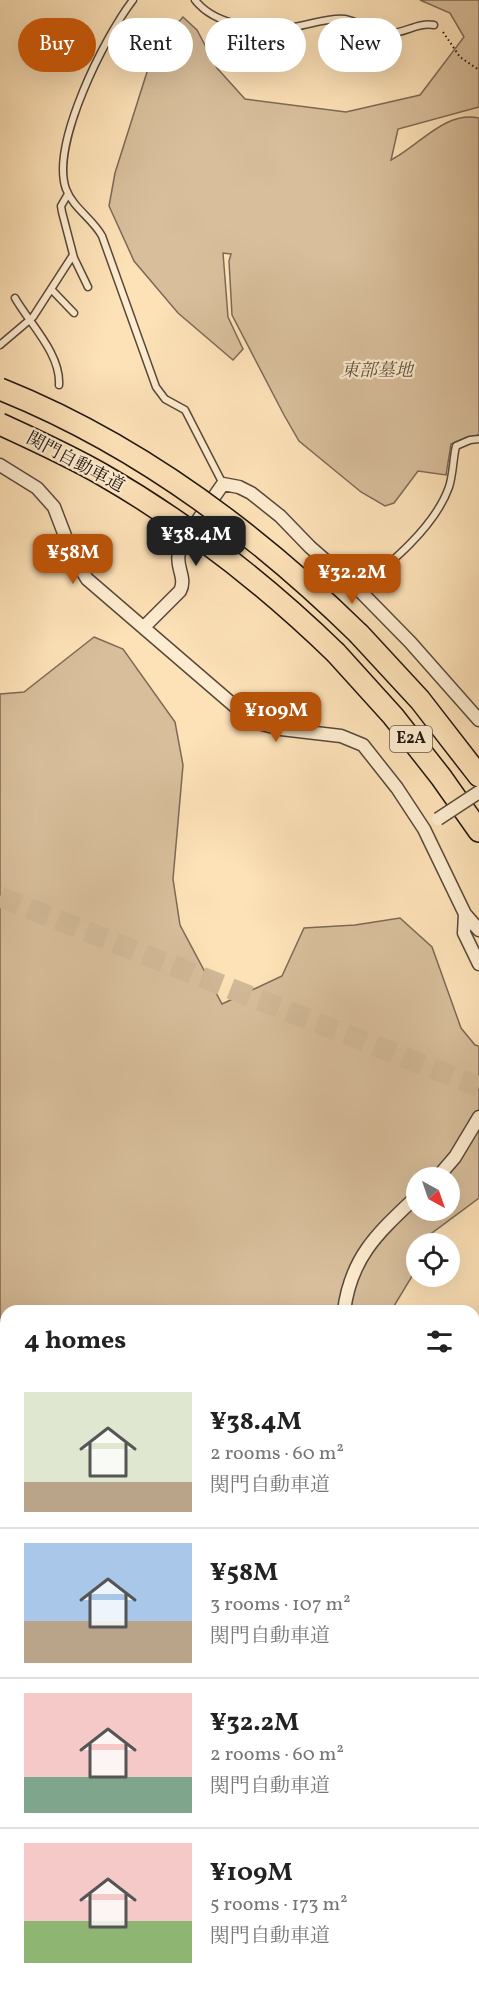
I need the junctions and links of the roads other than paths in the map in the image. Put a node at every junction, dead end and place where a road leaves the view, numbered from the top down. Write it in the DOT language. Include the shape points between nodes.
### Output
graph roads {
  1 [pos="133,0"];
  2 [pos="195,0"];
  3 [pos="434,25"];
  4 [pos="68,194"];
  5 [pos="73,255"];
  6 [pos="88,287"];
  7 [pos="51,289"];
  8 [pos="15,298"];
  9 [pos="74,314"];
  10 [pos="29,321"];
  11 [pos="0,345"];
  12 [pos="59,385"];
  13 [pos="0,390"];
  14 [pos="0,424"];
  15 [pos="479,439"];
  16 [pos="0,465"];
  17 [pos="223,484"];
  18 [pos="358,589"];
  19 [pos="144,627"];
  20 [pos="479,720"];
  21 [pos="479,776"];
  22 [pos="479,792"];
  23 [pos="424,829"];
  24 [pos="479,831"];
  25 [pos="465,914"];
  26 [pos="479,930"];
  27 [pos="479,964"];
  28 [pos="479,1117"];
  29 [pos="446,1167"];
  30 [pos="406,1206"];
  31 [pos="345,1305"];
  1 -- 4 [label="lane" via="112,30 70,125 63,176"];
  2 -- 3 [label="lane" via="224,20 265,28 339,19 389,33 421,24"];
  4 -- 5 [label="lane" via="61,206"];
  4 -- 17 [label="lane" via="102,236 159,393 184,410"];
  5 -- 6 [label="lane"];
  5 -- 7 [label="lane"];
  7 -- 9 [label="lane"];
  7 -- 10 [label="lane"];
  8 -- 10 [label="lane"];
  10 -- 11 [label="lane"];
  10 -- 12 [label="lane" via="55,359"];
  13 -- 21 [label="highway, 関門自動車道 / E2A, bridge" via="109,443 234,524 359,634 420,700"];
  14 -- 24 [label="highway, 関門自動車道 / E2A, bridge" via="104,475 216,549 261,584 336,653 393,716"];
  15 -- 18 [label="lane" via="456,446 450,485 425,526 408,548"];
  16 -- 19 [label="street" via="37,488 49,501 87,579"];
  17 -- 18 [label="street" via="239,487 261,500"];
  17 -- 19 [label="street" via="178,557 183,585 180,591"];
  18 -- 20 [label="street"];
  19 -- 23 [label="street" via="245,715 281,729 341,736 363,746"];
  22 -- 23 [label="street, bridge"];
  23 -- 25 [label="street"];
  25 -- 26 [label="street"];
  25 -- 27 [label="street" via="464,933"];
  28 -- 29 [label="street"];
  30 -- 31 [label="street" via="367,1248 349,1286"];
}
